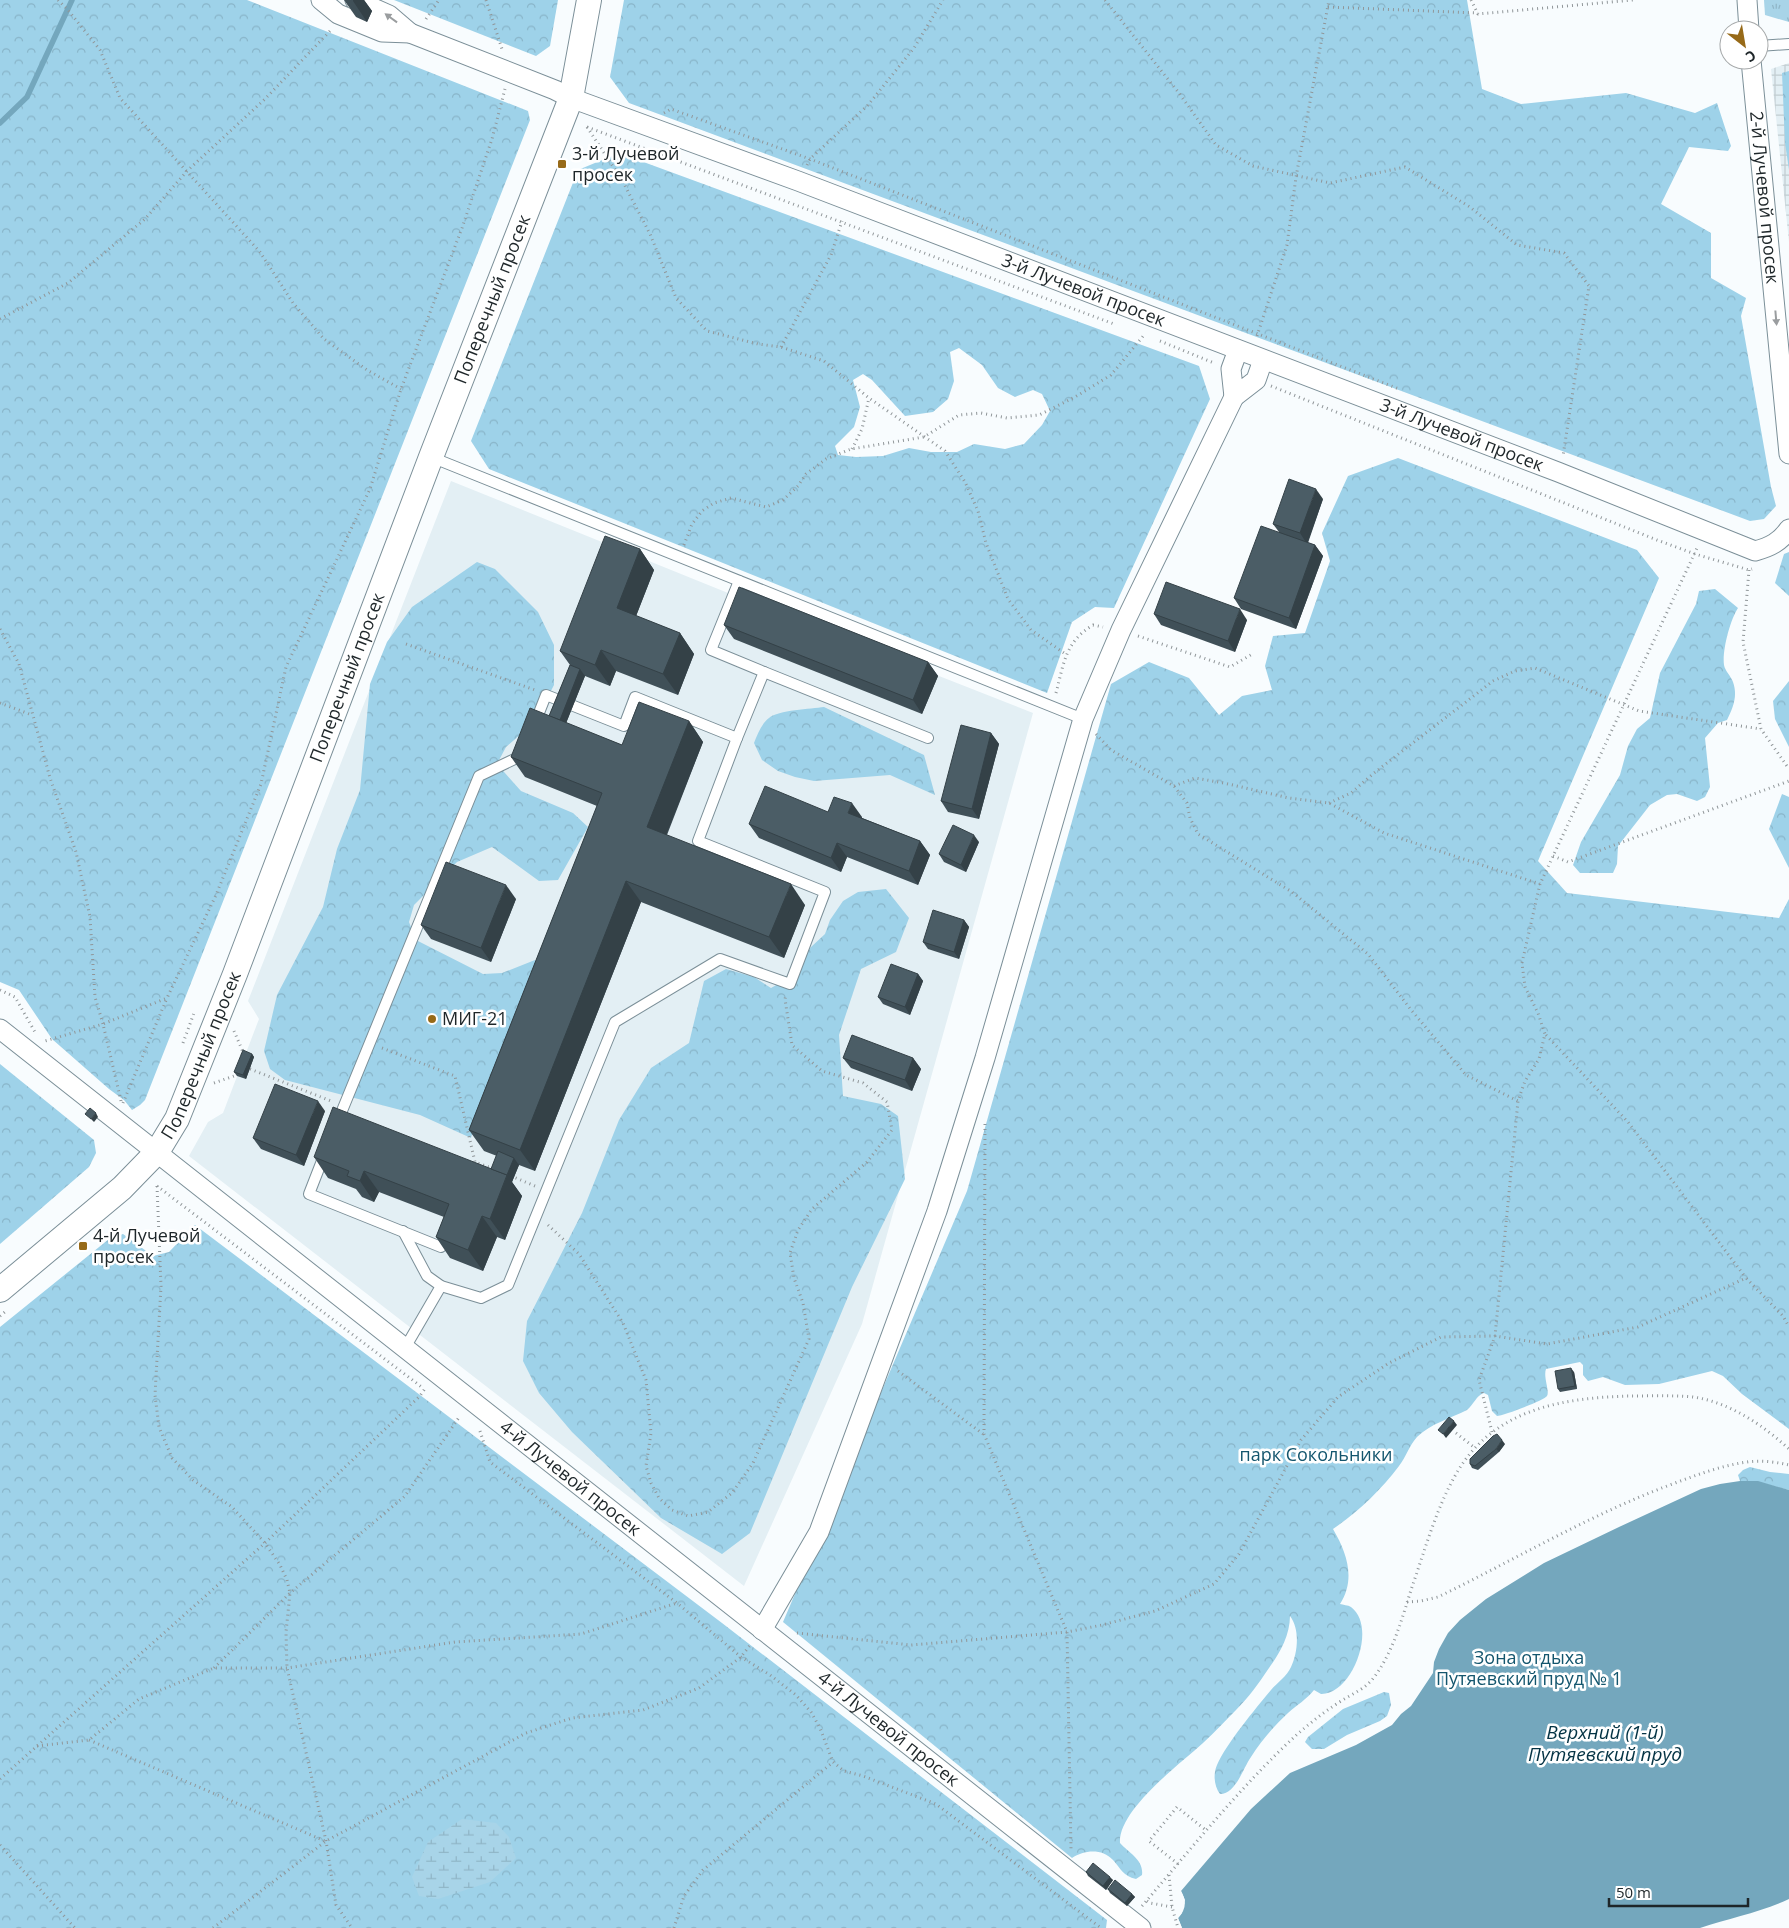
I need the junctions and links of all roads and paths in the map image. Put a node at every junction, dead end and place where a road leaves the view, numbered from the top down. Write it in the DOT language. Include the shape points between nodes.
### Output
graph roads {
  1 [pos="58,0"];
  2 [pos="321,0"];
  3 [pos="355,0"];
  4 [pos="439,0"];
  5 [pos="486,0"];
  6 [pos="589,0"];
  7 [pos="943,0"];
  8 [pos="1105,0"];
  9 [pos="1329,0"];
  10 [pos="1471,0"];
  11 [pos="1633,0"];
  12 [pos="1746,0"];
  13 [pos="1608,1"];
  14 [pos="1328,7"];
  15 [pos="338,14"];
  16 [pos="1478,14"];
  17 [pos="426,19"];
  18 [pos="1748,20"];
  19 [pos="410,33"];
  20 [pos="1789,44"];
  21 [pos="1769,45"];
  22 [pos="1753,70"];
  23 [pos="511,73"];
  24 [pos="571,98"];
  25 [pos="649,127"];
  26 [pos="810,159"];
  27 [pos="187,171"];
  28 [pos="1296,177"];
  29 [pos="798,181"];
  30 [pos="842,221"];
  31 [pos="0,320"];
  32 [pos="1117,325"];
  33 [pos="1135,332"];
  34 [pos="1257,335"];
  35 [pos="1153,339"];
  36 [pos="781,348"];
  37 [pos="1251,355"];
  38 [pos="1231,370"];
  39 [pos="1256,380"];
  40 [pos="401,389"];
  41 [pos="1406,392"];
  42 [pos="1234,397"];
  43 [pos="869,398"];
  44 [pos="924,436"];
  45 [pos="852,449"];
  46 [pos="1554,450"];
  47 [pos="1564,454"];
  48 [pos="1789,454"];
  49 [pos="431,457"];
  50 [pos="1573,458"];
  51 [pos="1558,472"];
  52 [pos="1789,529"];
  53 [pos="1704,531"];
  54 [pos="1695,554"];
  55 [pos="680,557"];
  56 [pos="1756,558"];
  57 [pos="1749,570"];
  58 [pos="739,581"];
  59 [pos="0,629"];
  60 [pos="1121,630"];
  61 [pos="406,644"];
  62 [pos="1254,653"];
  63 [pos="1067,655"];
  64 [pos="764,672"];
  65 [pos="546,695"];
  66 [pos="0,703"];
  67 [pos="1624,703"];
  68 [pos="1053,706"];
  69 [pos="32,715"];
  70 [pos="1082,719"];
  71 [pos="1761,729"];
  72 [pos="532,730"];
  73 [pos="737,738"];
  74 [pos="928,738"];
  75 [pos="525,748"];
  76 [pos="1789,769"];
  77 [pos="1789,781"];
  78 [pos="1174,786"];
  79 [pos="1330,803"];
  80 [pos="1553,856"];
  81 [pos="1540,884"];
  82 [pos="790,984"];
  83 [pos="167,998"];
  84 [pos="194,1013"];
  85 [pos="103,1024"];
  86 [pos="0,1029"];
  87 [pos="234,1030"];
  88 [pos="1545,1034"];
  89 [pos="41,1042"];
  90 [pos="370,1043"];
  91 [pos="181,1048"];
  92 [pos="241,1058"];
  93 [pos="238,1064"];
  94 [pos="250,1069"];
  95 [pos="214,1083"];
  96 [pos="1518,1101"];
  97 [pos="344,1106"];
  98 [pos="985,1117"];
  99 [pos="157,1152"];
  100 [pos="502,1172"];
  101 [pos="511,1176"];
  102 [pos="546,1190"];
  103 [pos="536,1214"];
  104 [pos="402,1232"];
  105 [pos="441,1247"];
  106 [pos="1746,1278"];
  107 [pos="441,1286"];
  108 [pos="0,1290"];
  109 [pos="1789,1327"];
  110 [pos="1495,1336"];
  111 [pos="405,1348"];
  112 [pos="882,1359"];
  113 [pos="460,1416"];
  114 [pos="480,1432"];
  115 [pos="1492,1432"];
  116 [pos="1456,1433"];
  117 [pos="984,1434"];
  118 [pos="1475,1448"];
  119 [pos="1789,1449"];
  120 [pos="1789,1465"];
  121 [pos="265,1543"];
  122 [pos="290,1593"];
  123 [pos="1408,1602"];
  124 [pos="677,1603"];
  125 [pos="762,1630"];
  126 [pos="1068,1632"];
  127 [pos="741,1657"];
  128 [pos="214,1668"];
  129 [pos="288,1668"];
  130 [pos="89,1740"];
  131 [pos="37,1746"];
  132 [pos="833,1762"];
  133 [pos="0,1779"];
  134 [pos="1207,1831"];
  135 [pos="326,1841"];
  136 [pos="0,1845"];
  137 [pos="1178,1864"];
  138 [pos="1072,1874"];
  139 [pos="1169,1874"];
  140 [pos="1147,1901"];
  141 [pos="1172,1906"];
  142 [pos="1136,1924"];
  143 [pos="75,1928"];
  144 [pos="213,1928"];
  145 [pos="352,1928"];
  146 [pos="674,1928"];
  147 [pos="1101,1928"];
  148 [pos="1178,1928"];
  1 -- 27 [label="path" via="100,50 120,98"];
  2 -- 15 [label="street, 3-й Лучевой просек"];
  19 -- 3 [label="street, 3-й Лучевой просек, one-way" via="389,15"];
  4 -- 17 [label="path"];
  5 -- 23 [label="path" via="502,49 518,56"];
  6 -- 24 [label="street, Поперечный просек"];
  7 -- 26 [label="path" via="914,48 868,105"];
  8 -- 28 [label="path" via="1216,145 1254,166"];
  9 -- 14 [label="path"];
  10 -- 16 [label="path"];
  11 -- 13 [label="path"];
  12 -- 18 [label="street"];
  13 -- 16 [label="path"];
  14 -- 16 [label="path"];
  14 -- 28 [label="path"];
  15 -- 19 [label="street, 3-й Лучевой просек" via="382,32"];
  15 -- 27 [label="path" via="333,28 265,99"];
  19 -- 23 [label="street, 3-й Лучевой просек"];
  20 -- 21 [label="lane"];
  22 -- 48 [label="street, 2-й Лучевой просек, one-way"];
  23 -- 24 [label="street, 3-й Лучевой просек"];
  23 -- 40 [label="path" via="462,228"];
  24 -- 25 [label="street, 3-й Лучевой просек"];
  24 -- 49 [label="street, Поперечный просек"];
  25 -- 26 [label="path" via="657,117 671,109"];
  25 -- 29 [label="street, 3-й Лучевой просек"];
  26 -- 29 [label="path"];
  26 -- 34 [label="path"];
  27 -- 31 [label="path" via="145,218 68,282"];
  27 -- 40 [label="path" via="260,252 293,303 324,339 367,370"];
  28 -- 34 [label="path" via="1287,245"];
  28 -- 47 [label="path" via="1330,183 1405,167 1470,207 1517,245 1564,253 1589,286"];
  29 -- 37 [label="street, 3-й Лучевой просек"];
  30 -- 32 [label="path"];
  30 -- 36 [label="path" via="831,255"];
  30 -- 36 [label="path" via="587,127 622,180 650,234 676,298 707,331"];
  33 -- 44 [label="path" via="1144,335 1111,375 1039,415 1007,418 981,413 959,415"];
  34 -- 37 [label="path"];
  34 -- 41 [label="path"];
  35 -- 38 [label="path"];
  36 -- 43 [label="path" via="824,361"];
  37 -- 38 [label="street"];
  37 -- 39 [label="street"];
  37 -- 51 [label="street, 3-й Лучевой просек"];
  38 -- 42 [label="street"];
  39 -- 42 [label="street"];
  39 -- 54 [label="path"];
  40 -- 83 [label="path" via="370,489 286,667 262,784 216,895"];
  42 -- 60 [label="street"];
  43 -- 44 [label="path"];
  43 -- 45 [label="path" via="862,428"];
  44 -- 45 [label="path"];
  44 -- 63 [label="path" via="945,451 965,482 1008,599 1031,630"];
  45 -- 55 [label="path" via="826,459 806,474 783,500 766,506 731,498 714,503 692,524"];
  46 -- 47 [label="path"];
  47 -- 50 [label="path"];
  47 -- 51 [label="path"];
  49 -- 55 [label="lane"];
  49 -- 99 [label="street, Поперечный просек" via="235,974 177,1119"];
  51 -- 53 [label="street, 3-й Лучевой просек"];
  52 -- 56 [label="street"];
  53 -- 54 [label="path"];
  53 -- 56 [label="street, 3-й Лучевой просек"];
  54 -- 57 [label="path"];
  54 -- 67 [label="path"];
  55 -- 58 [label="lane"];
  56 -- 57 [label="path"];
  56 -- 57 [label="path"];
  57 -- 71 [label="path" via="1743,642"];
  58 -- 64 [label="lane" via="711,650"];
  58 -- 68 [label="lane"];
  59 -- 69 [label="path" via="19,664"];
  60 -- 62 [label="path" via="1230,667"];
  60 -- 63 [label="path" via="1093,625 1074,640"];
  60 -- 70 [label="street"];
  61 -- 65 [label="path"];
  63 -- 68 [label="path"];
  64 -- 73 [label="lane"];
  64 -- 74 [label="lane"];
  65 -- 72 [label="lane"];
  65 -- 73 [label="lane" via="624,726 635,697"];
  66 -- 69 [label="path"];
  67 -- 71 [label="path" via="1639,711"];
  67 -- 79 [label="path" via="1535,668 1515,671 1493,681 1351,793"];
  67 -- 80 [label="path"];
  68 -- 70 [label="lane"];
  69 -- 85 [label="path" via="76,852 90,917 95,997"];
  70 -- 78 [label="path" via="1111,750"];
  70 -- 112 [label="street" via="985,1058 937,1212"];
  71 -- 76 [label="path"];
  73 -- 82 [label="lane" via="698,841 825,892"];
  75 -- 90 [label="lane" via="521,756 479,776"];
  77 -- 80 [label="path" via="1568,862"];
  78 -- 79 [label="path" via="1196,778 1288,798"];
  78 -- 96 [label="path" via="1187,803 1198,834 1292,892 1368,954 1466,1075"];
  79 -- 81 [label="path" via="1384,833"];
  80 -- 81 [label="path"];
  81 -- 88 [label="path" via="1522,963 1525,987"];
  82 -- 102 [label="lane" via="720,959 615,1022"];
  82 -- 103 [label="path" via="785,999 792,1045 822,1071 863,1082 887,1102 892,1130 867,1162 812,1209 798,1230 790,1253 794,1278 804,1303 809,1339 753,1462 732,1493 708,1512 688,1516 672,1510 659,1498 646,1466 651,1433 646,1380 623,1322 579,1254"];
  83 -- 85 [label="path"];
  83 -- 85 [label="path" via="122,1106"];
  84 -- 91 [label="path"];
  85 -- 89 [label="path"];
  86 -- 99 [label="street, 4-й Лучевой просек"];
  87 -- 92 [label="path" via="243,1052"];
  88 -- 96 [label="path" via="1539,1059 1525,1081"];
  88 -- 106 [label="path" via="1628,1122"];
  90 -- 97 [label="lane"];
  90 -- 100 [label="path" via="455,1076 475,1162"];
  93 -- 95 [label="path" via="234,1076"];
  94 -- 97 [label="path"];
  96 -- 110 [label="path"];
  97 -- 104 [label="lane" via="308,1194"];
  98 -- 117 [label="path"];
  99 -- 108 [label="street, Поперечный просек" via="122,1188"];
  99 -- 111 [label="street, 4-й Лучевой просек"];
  101 -- 102 [label="path"];
  102 -- 103 [label="lane"];
  103 -- 107 [label="lane" via="508,1285 481,1298"];
  104 -- 105 [label="lane"];
  104 -- 107 [label="lane" via="427,1276"];
  106 -- 109 [label="path" via="1783,1316"];
  106 -- 110 [label="path" via="1638,1327 1547,1344"];
  107 -- 111 [label="lane"];
  110 -- 115 [label="path" via="1478,1380"];
  110 -- 126 [label="path" via="1441,1337 1389,1363 1338,1397 1301,1440 1239,1554 1214,1584 1155,1611"];
  111 -- 125 [label="street, 4-й Лучевой просек"];
  112 -- 117 [label="path"];
  112 -- 125 [label="street" via="819,1532"];
  113 -- 122 [label="path" via="405,1496"];
  114 -- 124 [label="path" via="490,1462"];
  115 -- 118 [label="path"];
  115 -- 119 [label="path" via="1519,1416 1550,1404 1625,1396 1693,1397 1728,1407 1753,1421"];
  116 -- 118 [label="path"];
  117 -- 126 [label="path"];
  118 -- 123 [label="path" via="1453,1480"];
  120 -- 123 [label="path" via="1750,1461 1701,1473 1619,1505 1438,1597"];
  121 -- 121 [label="path" via="232,1507 193,1480 172,1458 159,1427 154,1395 161,1286 157,1186 425,1390"];
  121 -- 122 [label="path" via="280,1565"];
  121 -- 131 [label="path"];
  122 -- 128 [label="path"];
  122 -- 129 [label="path" via="286,1632"];
  123 -- 134 [label="path" via="1385,1660 1364,1689 1340,1702 1290,1741"];
  124 -- 127 [label="path"];
  124 -- 129 [label="path" via="581,1634 455,1642"];
  125 -- 126 [label="path" via="912,1644"];
  125 -- 127 [label="path"];
  125 -- 138 [label="street, 4-й Лучевой просек"];
  126 -- 138 [label="path"];
  127 -- 132 [label="path" via="770,1675 811,1712"];
  127 -- 135 [label="path" via="699,1688 644,1710 572,1718 526,1733"];
  128 -- 129 [label="path"];
  128 -- 130 [label="path" via="139,1699"];
  129 -- 135 [label="path"];
  130 -- 131 [label="path"];
  130 -- 135 [label="path"];
  131 -- 133 [label="path"];
  132 -- 146 [label="path" via="702,1870 684,1896"];
  132 -- 147 [label="path" via="844,1771 936,1804"];
  134 -- 137 [label="path"];
  134 -- 137 [label="path" via="1177,1807 1149,1841"];
  135 -- 144 [label="path"];
  135 -- 145 [label="path" via="336,1905"];
  136 -- 143 [label="path"];
  137 -- 139 [label="path"];
  138 -- 142 [label="street, 4-й Лучевой просек"];
  139 -- 140 [label="path"];
  139 -- 141 [label="path"];
  140 -- 141 [label="path"];
  140 -- 142 [label="path"];
  141 -- 148 [label="path"];
}
